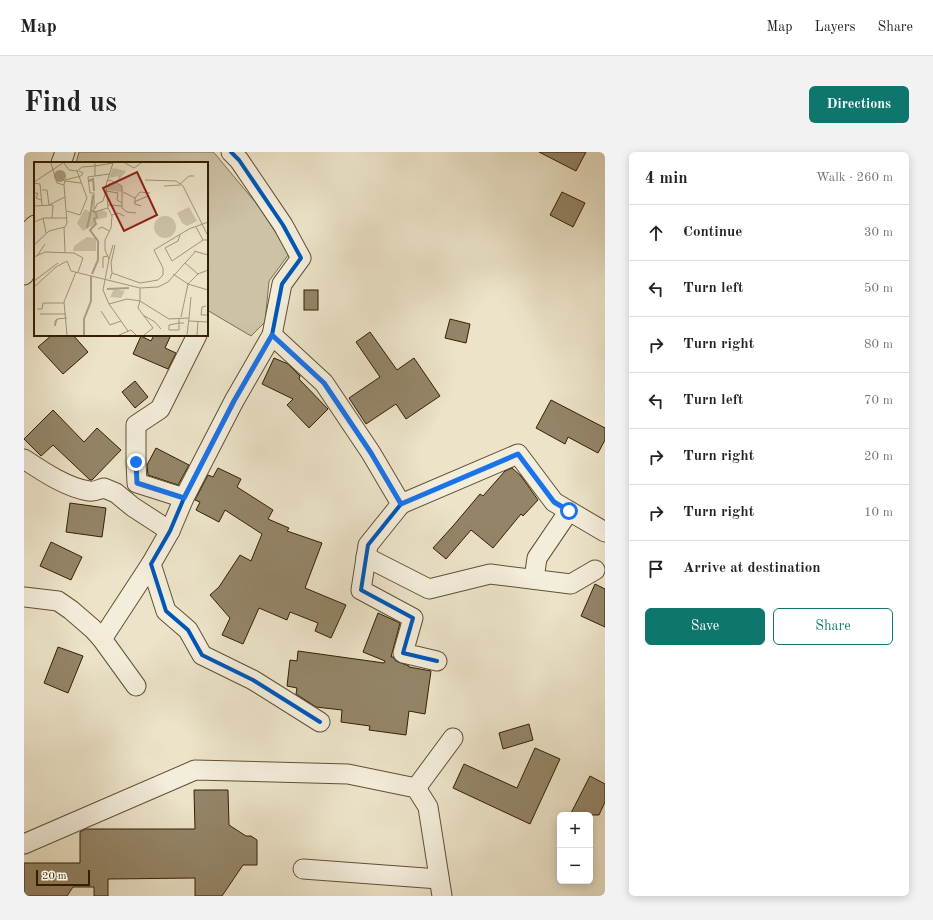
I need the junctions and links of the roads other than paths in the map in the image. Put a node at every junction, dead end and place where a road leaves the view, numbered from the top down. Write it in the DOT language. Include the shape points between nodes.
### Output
graph roads {
  1 [pos="65,152"];
  2 [pos="231,152"];
  3 [pos="61,162"];
  4 [pos="34,226"];
  5 [pos="24,236"];
  6 [pos="34,247"];
  7 [pos="24,275"];
  8 [pos="272,335"];
  9 [pos="196,336"];
  10 [pos="24,459"];
  11 [pos="184,498"];
  12 [pos="401,504"];
  13 [pos="569,511"];
  14 [pos="170,531"];
  15 [pos="605,532"];
  16 [pos="366,557"];
  17 [pos="151,564"];
  18 [pos="595,570"];
  19 [pos="534,579"];
  20 [pos="24,597"];
  21 [pos="102,639"];
  22 [pos="437,661"];
  23 [pos="136,686"];
  24 [pos="320,722"];
  25 [pos="453,738"];
  26 [pos="416,788"];
  27 [pos="24,844"];
  28 [pos="303,869"];
  29 [pos="440,888"];
  1 -- 3 [label="street"];
  2 -- 8 [label="street" via="284,225 301,258 282,284"];
  4 -- 5 [label="street"];
  6 -- 7 [label="street"];
  8 -- 11 [label="street" via="234,401"];
  8 -- 12 [label="street" via="324,383 371,453"];
  9 -- 11 [label="street" via="160,408 136,425 137,483"];
  10 -- 14 [label="street" via="72,486 91,492 104,488 116,493"];
  11 -- 14 [label="street"];
  12 -- 13 [label="street" via="518,454 554,502"];
  12 -- 16 [label="street" via="368,545"];
  13 -- 15 [label="street"];
  13 -- 19 [label="street" via="537,558"];
  14 -- 17 [label="street"];
  16 -- 19 [label="street" via="430,589 490,574"];
  16 -- 22 [label="street" via="361,590 413,618 403,653"];
  17 -- 21 [label="street"];
  17 -- 24 [label="street" via="166,611 188,630 202,655 254,680"];
  18 -- 19 [label="street" via="571,584"];
  20 -- 21 [label="street" via="58,602"];
  21 -- 23 [label="street"];
  25 -- 26 [label="street"];
  26 -- 27 [label="street" via="348,774 195,770"];
  26 -- 29 [label="street" via="428,807"];
  28 -- 29 [label="street"];
}
